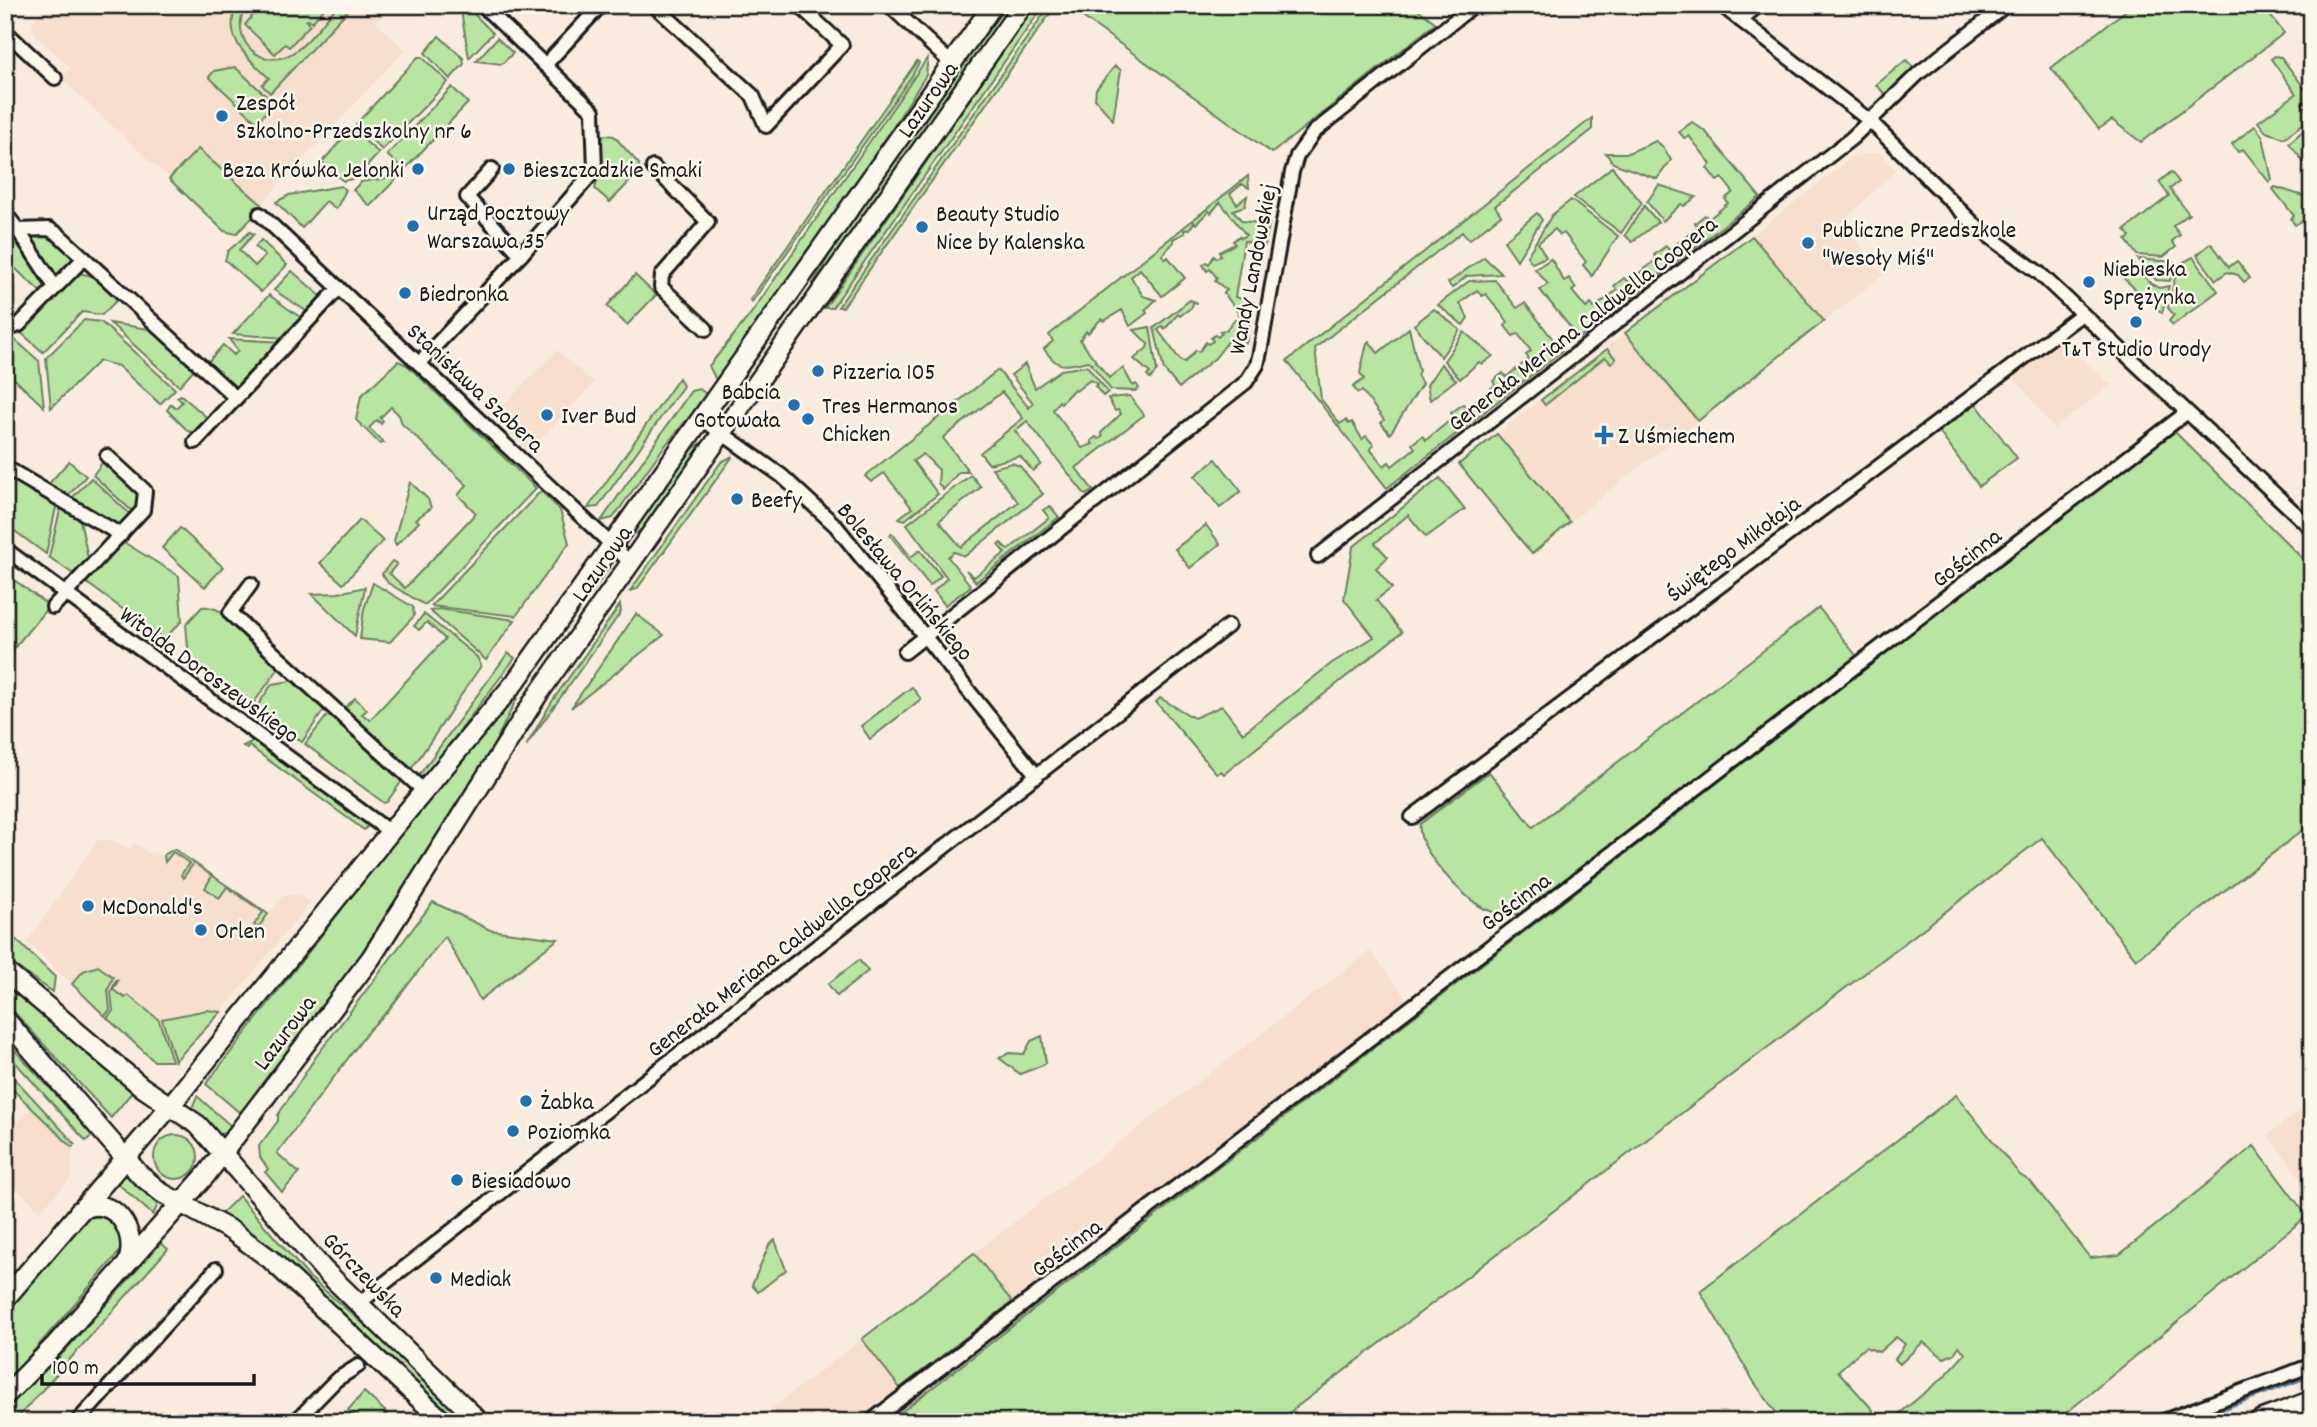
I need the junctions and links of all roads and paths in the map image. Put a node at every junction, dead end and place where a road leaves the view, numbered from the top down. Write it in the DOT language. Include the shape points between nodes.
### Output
graph roads {
  1 [pos="601,5"];
  2 [pos="654,5"];
  3 [pos="799,5"];
  4 [pos="890,5"];
  5 [pos="993,5"];
  6 [pos="1023,5"];
  7 [pos="1474,5"];
  8 [pos="1721,5"];
  9 [pos="1759,5"];
  10 [pos="2006,5"];
  11 [pos="486,7"];
  12 [pos="1740,20"];
  13 [pos="5,32"];
  14 [pos="952,64"];
  15 [pos="545,65"];
  16 [pos="55,78"];
  17 [pos="1870,121"];
  18 [pos="653,167"];
  19 [pos="492,169"];
  20 [pos="5,213"];
  21 [pos="260,214"];
  22 [pos="18,230"];
  23 [pos="521,255"];
  24 [pos="84,258"];
  25 [pos="55,287"];
  26 [pos="339,288"];
  27 [pos="2082,314"];
  28 [pos="5,323"];
  29 [pos="706,328"];
  30 [pos="419,363"];
  31 [pos="236,398"];
  32 [pos="2186,413"];
  33 [pos="702,419"];
  34 [pos="722,434"];
  35 [pos="195,442"];
  36 [pos="107,456"];
  37 [pos="5,467"];
  38 [pos="2312,530"];
  39 [pos="121,535"];
  40 [pos="612,545"];
  41 [pos="5,549"];
  42 [pos="1318,556"];
  43 [pos="631,563"];
  44 [pos="251,584"];
  45 [pos="65,593"];
  46 [pos="53,607"];
  47 [pos="1228,626"];
  48 [pos="926,636"];
  49 [pos="905,652"];
  50 [pos="1037,776"];
  51 [pos="425,792"];
  52 [pos="1412,817"];
  53 [pos="390,832"];
  54 [pos="5,971"];
  55 [pos="5,1019"];
  56 [pos="171,1105"];
  57 [pos="223,1152"];
  58 [pos="125,1157"];
  59 [pos="181,1204"];
  60 [pos="79,1210"];
  61 [pos="128,1263"];
  62 [pos="216,1269"];
  63 [pos="5,1299"];
  64 [pos="358,1304"];
  65 [pos="2312,1365"];
  66 [pos="358,1366"];
  67 [pos="5,1396"];
  68 [pos="2312,1403"];
  69 [pos="77,1422"];
  70 [pos="295,1422"];
  71 [pos="444,1422"];
  72 [pos="480,1422"];
  73 [pos="870,1422"];
  74 [pos="2161,1422"];
  75 [pos="2262,1422"];
  1 -- 15 [label="street"];
  2 -- 3 [label="street" via="753,96 766,126 842,45"];
  4 -- 14 [label="street"];
  5 -- 14 [label="main road, Lazurowa"];
  6 -- 34 [label="main road, Lazurowa"];
  7 -- 48 [label="street, Wandy Landowskiej" via="1314,132 1297,156 1260,352 1246,382"];
  8 -- 12 [label="street"];
  9 -- 12 [label="street"];
  10 -- 17 [label="street, Generała Meriana Caldwella Coopera" via="1933,62"];
  11 -- 15 [label="street"];
  12 -- 17 [label="street"];
  13 -- 16 [label="street"];
  14 -- 33 [label="main road, Lazurowa"];
  15 -- 23 [label="street" via="593,111 595,170"];
  17 -- 27 [label="street" via="1979,228 2039,273"];
  17 -- 42 [label="street, Generała Meriana Caldwella Coopera"];
  18 -- 29 [label="street" via="708,222 662,275 660,287"];
  19 -- 23 [label="street" via="467,197"];
  20 -- 22 [label="street"];
  21 -- 26 [label="street, Stanisława Szobera"];
  22 -- 24 [label="street" via="49,229"];
  22 -- 25 [label="street"];
  23 -- 30 [label="street"];
  24 -- 25 [label="street"];
  24 -- 31 [label="street"];
  25 -- 28 [label="street" via="15,328"];
  26 -- 30 [label="street, Stanisława Szobera"];
  26 -- 31 [label="street"];
  27 -- 32 [label="street"];
  27 -- 52 [label="street, Świętego Mikołaja"];
  30 -- 40 [label="street, Stanisława Szobera"];
  31 -- 35 [label="street"];
  32 -- 38 [label="street"];
  32 -- 73 [label="street, Gościnna"];
  33 -- 34 [label="street, Bolesława Orlińskiego"];
  33 -- 40 [label="main road, Lazurowa"];
  34 -- 43 [label="main road, Lazurowa"];
  34 -- 48 [label="street, Bolesława Orlińskiego" via="815,505"];
  36 -- 39 [label="street" via="145,491 143,510"];
  37 -- 39 [label="street"];
  39 -- 45 [label="street"];
  40 -- 43 [label="street, Stanisława Szobera"];
  40 -- 51 [label="main road, Lazurowa" via="516,681"];
  41 -- 45 [label="street, Witolda Doroszewskiego"];
  43 -- 57 [label="main road, Lazurowa" via="537,696 371,958"];
  44 -- 51 [label="street" via="230,613"];
  45 -- 46 [label="street"];
  45 -- 53 [label="street, Witolda Doroszewskiego"];
  47 -- 50 [label="street, Generała Meriana Caldwella Coopera"];
  48 -- 49 [label="street, Wandy Landowskiej"];
  48 -- 50 [label="street, Bolesława Orlińskiego"];
  50 -- 64 [label="street, Generała Meriana Caldwella Coopera"];
  51 -- 53 [label="main road, Lazurowa"];
  53 -- 56 [label="main road, Lazurowa"];
  54 -- 56 [label="main road" via="142,1087"];
  55 -- 58 [label="main road"];
  56 -- 57 [label="main road, Górczewska"];
  56 -- 58 [label="main road, Lazurowa"];
  57 -- 59 [label="main road, Lazurowa"];
  57 -- 64 [label="main road, Górczewska"];
  58 -- 59 [label="main road, Górczewska" via="162,1193"];
  58 -- 60 [label="main road"];
  59 -- 61 [label="main road"];
  59 -- 71 [label="main road, Górczewska" via="232,1231 270,1259"];
  60 -- 61 [label="main road" via="103,1206 122,1219 130,1236"];
  60 -- 63 [label="main road"];
  61 -- 67 [label="main road"];
  62 -- 69 [label="street"];
  64 -- 72 [label="main road, Górczewska"];
  65 -- 74 [label="street"];
  66 -- 70 [label="street" via="336,1380"];
  68 -- 75 [label="highway"];
}
